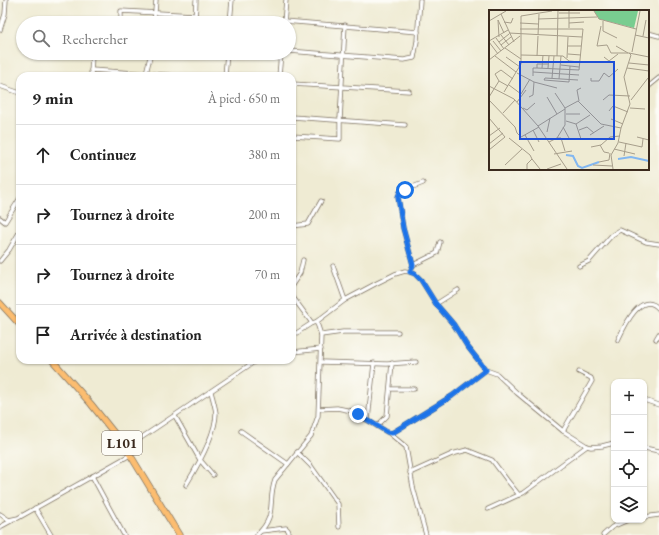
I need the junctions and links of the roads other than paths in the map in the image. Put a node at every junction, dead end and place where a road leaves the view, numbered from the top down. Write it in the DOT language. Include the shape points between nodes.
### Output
graph roads {
  1 [pos="6,0"];
  2 [pos="156,0"];
  3 [pos="196,0"];
  4 [pos="232,0"];
  5 [pos="286,0"];
  6 [pos="420,0"];
  7 [pos="155,13"];
  8 [pos="195,15"];
  9 [pos="121,16"];
  10 [pos="155,16"];
  11 [pos="231,16"];
  12 [pos="285,16"];
  13 [pos="296,23"];
  14 [pos="346,25"];
  15 [pos="0,30"];
  16 [pos="418,32"];
  17 [pos="649,33"];
  18 [pos="659,36"];
  19 [pos="296,52"];
  20 [pos="344,55"];
  21 [pos="92,60"];
  22 [pos="149,60"];
  23 [pos="227,60"];
  24 [pos="280,60"];
  25 [pos="91,70"];
  26 [pos="128,72"];
  27 [pos="146,72"];
  28 [pos="226,72"];
  29 [pos="279,72"];
  30 [pos="659,78"];
  31 [pos="296,84"];
  32 [pos="0,86"];
  33 [pos="342,86"];
  34 [pos="649,86"];
  35 [pos="409,91"];
  36 [pos="16,92"];
  37 [pos="296,117"];
  38 [pos="340,120"];
  39 [pos="406,125"];
  40 [pos="296,136"];
  41 [pos="423,183"];
  42 [pos="321,201"];
  43 [pos="16,204"];
  44 [pos="0,218"];
  45 [pos="296,226"];
  46 [pos="16,238"];
  47 [pos="440,242"];
  48 [pos="659,244"];
  49 [pos="303,260"];
  50 [pos="0,261"];
  51 [pos="413,265"];
  52 [pos="333,266"];
  53 [pos="579,266"];
  54 [pos="410,272"];
  55 [pos="296,279"];
  56 [pos="458,290"];
  57 [pos="345,300"];
  58 [pos="296,301"];
  59 [pos="0,303"];
  60 [pos="436,304"];
  61 [pos="659,309"];
  62 [pos="16,319"];
  63 [pos="314,322"];
  64 [pos="398,332"];
  65 [pos="296,333"];
  66 [pos="659,334"];
  67 [pos="321,335"];
  68 [pos="656,339"];
  69 [pos="618,340"];
  70 [pos="321,349"];
  71 [pos="296,352"];
  72 [pos="321,362"];
  73 [pos="416,362"];
  74 [pos="374,363"];
  75 [pos="56,364"];
  76 [pos="251,364"];
  77 [pos="392,364"];
  78 [pos="486,370"];
  79 [pos="580,372"];
  80 [pos="390,388"];
  81 [pos="414,388"];
  82 [pos="211,392"];
  83 [pos="647,401"];
  84 [pos="659,404"];
  85 [pos="319,409"];
  86 [pos="175,416"];
  87 [pos="368,420"];
  88 [pos="377,426"];
  89 [pos="241,431"];
  90 [pos="563,431"];
  91 [pos="389,433"];
  92 [pos="611,444"];
  93 [pos="586,446"];
  94 [pos="126,448"];
  95 [pos="647,449"];
  96 [pos="659,451"];
  97 [pos="297,452"];
  98 [pos="130,455"];
  99 [pos="200,460"];
  100 [pos="288,464"];
  101 [pos="410,473"];
  102 [pos="213,475"];
  103 [pos="92,476"];
  104 [pos="186,485"];
  105 [pos="519,495"];
  106 [pos="35,508"];
  107 [pos="488,509"];
  108 [pos="0,514"];
  109 [pos="659,515"];
  110 [pos="647,517"];
  111 [pos="12,520"];
  112 [pos="621,523"];
  113 [pos="0,527"];
  114 [pos="339,527"];
  115 [pos="261,531"];
  116 [pos="51,535"];
  117 [pos="124,535"];
  118 [pos="179,535"];
  119 [pos="257,535"];
  120 [pos="290,535"];
  121 [pos="426,535"];
  122 [pos="603,535"];
  1 -- 15 [label="street"];
  2 -- 7 [label="street"];
  3 -- 8 [label="street"];
  4 -- 11 [label="street"];
  5 -- 12 [label="street"];
  6 -- 16 [label="street"];
  7 -- 8 [label="street"];
  7 -- 9 [label="street" via="121,11"];
  7 -- 10 [label="street"];
  13 -- 14 [label="street"];
  14 -- 16 [label="street"];
  14 -- 20 [label="street"];
  16 -- 20 [label="street" via="414,58 404,60"];
  17 -- 18 [label="street"];
  19 -- 20 [label="street"];
  20 -- 33 [label="street"];
  21 -- 25 [label="street"];
  22 -- 27 [label="street"];
  23 -- 28 [label="street"];
  24 -- 29 [label="street"];
  25 -- 26 [label="street"];
  30 -- 34 [label="street"];
  31 -- 33 [label="street"];
  32 -- 36 [label="street"];
  33 -- 35 [label="street"];
  33 -- 38 [label="street"];
  37 -- 38 [label="street"];
  38 -- 39 [label="street"];
  38 -- 40 [label="street" via="340,140"];
  41 -- 51 [label="street" via="400,192 398,197"];
  42 -- 45 [label="street" via="308,224"];
  43 -- 44 [label="street" via="5,222"];
  46 -- 50 [label="street"];
  47 -- 51 [label="street" via="437,253"];
  48 -- 53 [label="street" via="646,242 620,230 612,235 590,261"];
  49 -- 55 [label="street"];
  51 -- 54 [label="street"];
  52 -- 57 [label="street"];
  54 -- 57 [label="street" via="405,271 386,278"];
  54 -- 60 [label="street" via="421,280"];
  56 -- 60 [label="street"];
  57 -- 63 [label="street"];
  58 -- 63 [label="street"];
  59 -- 62 [label="main road"];
  60 -- 78 [label="street"];
  61 -- 69 [label="street" via="648,304 637,309 627,320"];
  63 -- 65 [label="street"];
  63 -- 67 [label="street"];
  64 -- 67 [label="street" via="342,332"];
  66 -- 68 [label="street"];
  67 -- 70 [label="street"];
  70 -- 71 [label="street"];
  70 -- 72 [label="street"];
  72 -- 74 [label="street"];
  72 -- 85 [label="street"];
  73 -- 77 [label="street"];
  74 -- 77 [label="street"];
  74 -- 87 [label="street"];
  75 -- 94 [label="main road, L101"];
  76 -- 82 [label="street"];
  77 -- 80 [label="street"];
  78 -- 90 [label="street" via="497,374"];
  78 -- 91 [label="street" via="452,396"];
  79 -- 90 [label="street" via="591,378 591,383"];
  80 -- 81 [label="street"];
  80 -- 88 [label="street" via="387,416"];
  82 -- 86 [label="street"];
  82 -- 99 [label="street" via="216,414 211,435"];
  83 -- 84 [label="street"];
  85 -- 87 [label="street" via="345,409"];
  85 -- 97 [label="street" via="311,436"];
  86 -- 94 [label="street"];
  86 -- 99 [label="street"];
  87 -- 88 [label="street"];
  88 -- 91 [label="street"];
  89 -- 100 [label="street"];
  90 -- 93 [label="street"];
  91 -- 101 [label="street" via="406,447"];
  92 -- 93 [label="street"];
  93 -- 105 [label="street"];
  94 -- 98 [label="main road, L101"];
  95 -- 96 [label="street"];
  97 -- 100 [label="street"];
  97 -- 114 [label="street" via="311,466 338,504"];
  98 -- 103 [label="street"];
  98 -- 118 [label="main road, L101"];
  99 -- 102 [label="street"];
  99 -- 104 [label="street"];
  100 -- 115 [label="street" via="275,480 272,511"];
  101 -- 105 [label="street" via="467,450 492,460"];
  101 -- 121 [label="street"];
  103 -- 106 [label="street"];
  103 -- 117 [label="street"];
  105 -- 107 [label="street"];
  106 -- 111 [label="street"];
  106 -- 116 [label="street"];
  108 -- 111 [label="street"];
  109 -- 110 [label="street"];
  111 -- 113 [label="street"];
  112 -- 122 [label="street"];
  115 -- 119 [label="street"];
  115 -- 120 [label="street" via="283,528 288,530"];
}
